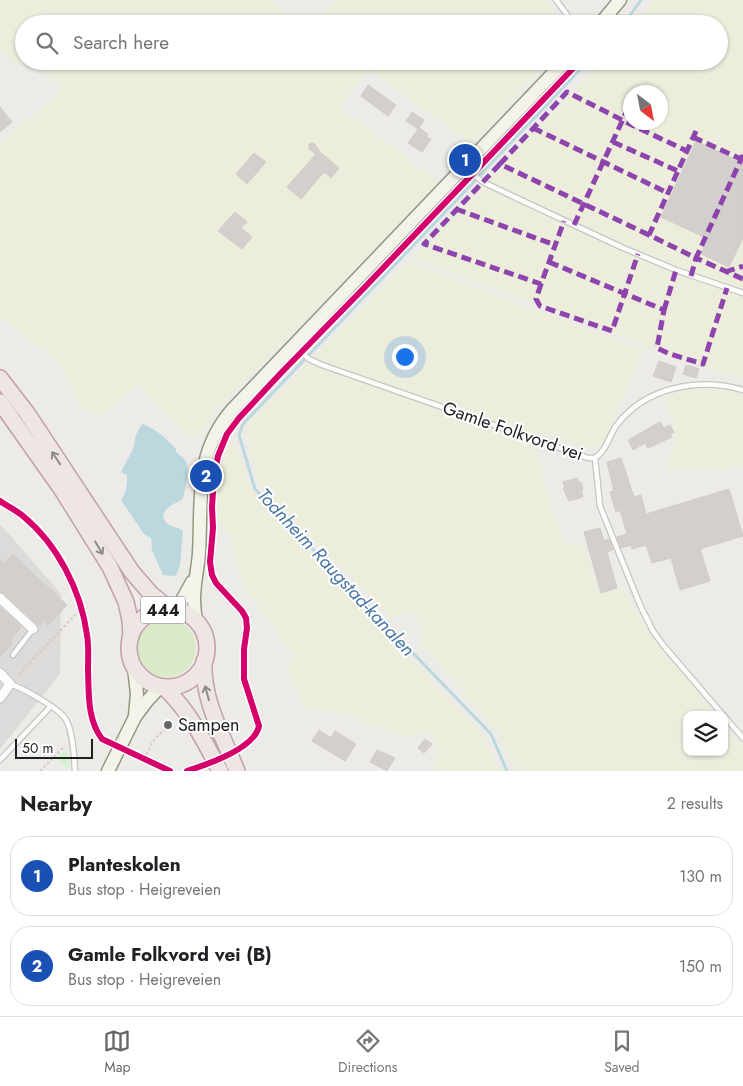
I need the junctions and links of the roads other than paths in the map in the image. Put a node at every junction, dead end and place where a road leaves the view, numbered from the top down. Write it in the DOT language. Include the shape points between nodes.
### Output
graph roads {
  1 [pos="556,0"];
  2 [pos="620,0"];
  3 [pos="567,15"];
  4 [pos="608,15"];
  5 [pos="557,70"];
  6 [pos="468,171"];
  7 [pos="743,293"];
  8 [pos="293,346"];
  9 [pos="0,378"];
  10 [pos="743,390"];
  11 [pos="0,402"];
  12 [pos="595,458"];
  13 [pos="196,570"];
  14 [pos="0,598"];
  15 [pos="171,610"];
  16 [pos="196,622"];
  17 [pos="32,629"];
  18 [pos="131,636"];
  19 [pos="13,655"];
  20 [pos="204,660"];
  21 [pos="134,668"];
  22 [pos="0,673"];
  23 [pos="10,684"];
  24 [pos="162,686"];
  25 [pos="1,696"];
  26 [pos="51,706"];
  27 [pos="720,711"];
  28 [pos="135,717"];
  29 [pos="728,721"];
  30 [pos="743,738"];
  31 [pos="0,760"];
  32 [pos="75,771"];
  33 [pos="108,771"];
  34 [pos="220,771"];
  35 [pos="238,771"];
  1 -- 3 [label="lane"];
  2 -- 4 [label="main road"];
  5 -- 6 [label="main road"];
  6 -- 7 [label="lane" via="483,182 621,247"];
  6 -- 8 [label="main road"];
  8 -- 12 [label="lane, Gamle Folkvord vei" via="322,365"];
  8 -- 13 [label="main road" via="223,420 212,440 202,481"];
  15 -- 9 [label="highway, 444, one-way" via="132,572 27,413"];
  10 -- 12 [label="lane, Gamle Folkvord vei" via="722,385 696,385 671,388 657,394 624,418 604,450"];
  11 -- 18 [label="highway, 444, one-way" via="62,490 110,567 126,602"];
  12 -- 27 [label="lane" via="598,501 640,605 663,645"];
  13 -- 15 [label="main road" via="186,594"];
  13 -- 16 [label="main road"];
  14 -- 17 [label="street"];
  15 -- 16 [label="highway, 444"];
  15 -- 18 [label="highway, 444" via="160,610 146,616"];
  16 -- 20 [label="highway, 444" via="205,639"];
  17 -- 19 [label="lane"];
  18 -- 21 [label="highway, 444" via="129,653"];
  20 -- 24 [label="highway" via="196,675 189,680"];
  35 -- 20 [label="highway, 444, one-way" via="207,696"];
  21 -- 24 [label="highway" via="146,680"];
  21 -- 28 [label="main road"];
  22 -- 23 [label="street"];
  23 -- 25 [label="street"];
  23 -- 26 [label="lane"];
  24 -- 28 [label="main road"];
  24 -- 34 [label="highway" via="190,717"];
  26 -- 31 [label="lane"];
  26 -- 32 [label="lane" via="69,726"];
  28 -- 33 [label="main road"];
  29 -- 30 [label="lane"];
}
